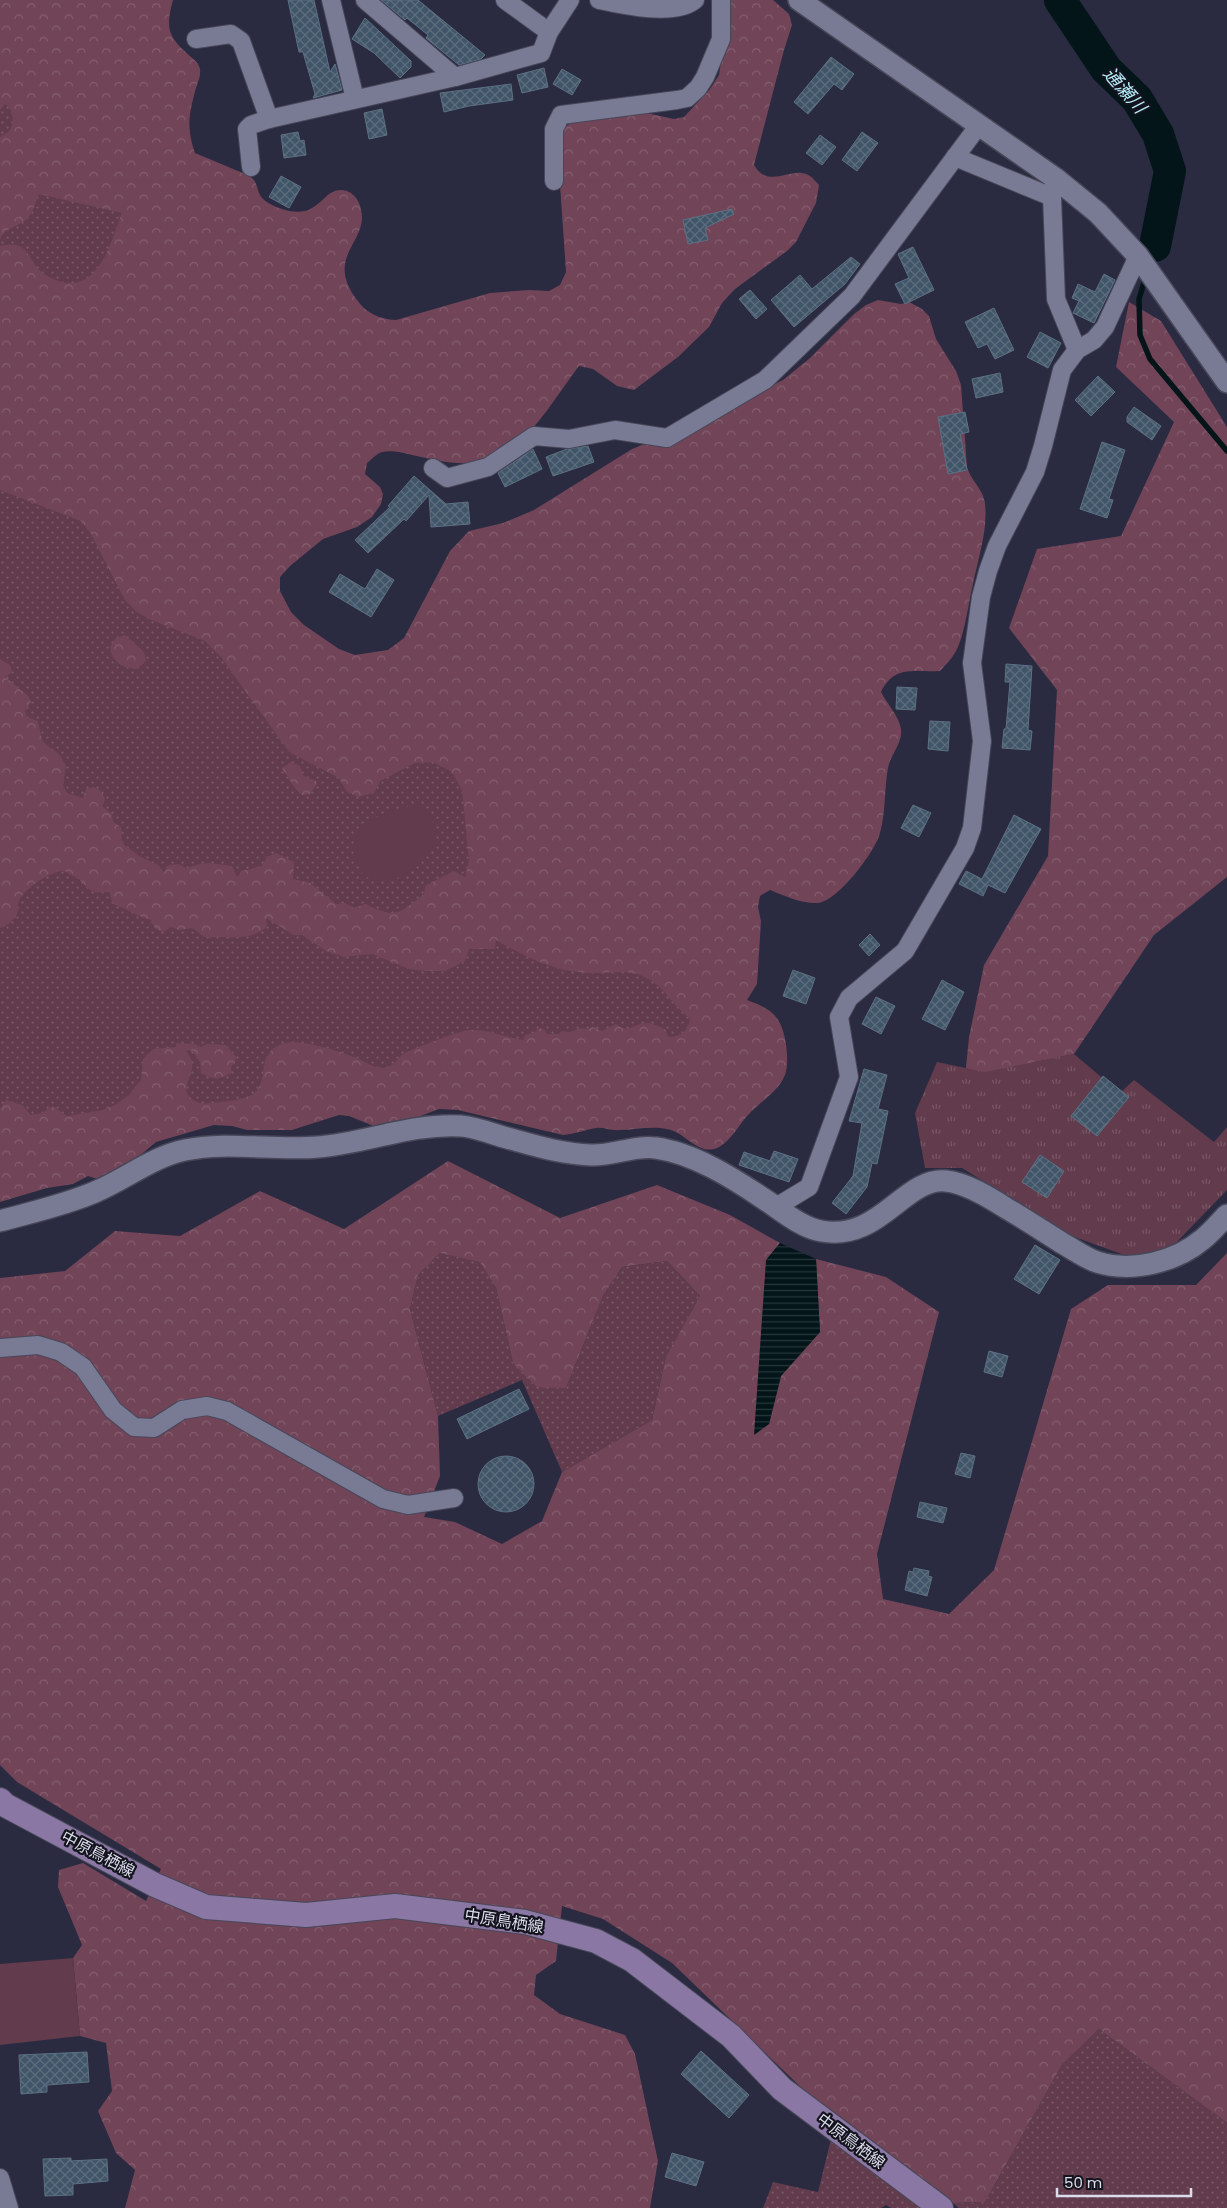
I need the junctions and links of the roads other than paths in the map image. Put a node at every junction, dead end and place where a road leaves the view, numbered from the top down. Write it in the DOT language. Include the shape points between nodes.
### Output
graph roads {
  1 [pos="331,0"];
  2 [pos="366,0"];
  3 [pos="505,0"];
  4 [pos="570,0"];
  5 [pos="599,0"];
  6 [pos="695,0"];
  7 [pos="721,0"];
  8 [pos="799,0"];
  9 [pos="549,32"];
  10 [pos="196,39"];
  11 [pos="455,77"];
  12 [pos="355,100"];
  13 [pos="270,119"];
  14 [pos="979,124"];
  15 [pos="955,157"];
  16 [pos="251,167"];
  17 [pos="554,181"];
  18 [pos="1054,187"];
  19 [pos="1138,256"];
  20 [pos="1077,350"];
  21 [pos="1227,382"];
  22 [pos="433,468"];
  23 [pos="776,1207"];
  24 [pos="1227,1215"];
  25 [pos="0,1221"];
  26 [pos="0,1348"];
  27 [pos="454,1498"];
  28 [pos="0,1800"];
  29 [pos="0,2178"];
  30 [pos="9,2208"];
  31 [pos="941,2208"];
  1 -- 12 [label="street"];
  2 -- 11 [label="street"];
  3 -- 9 [label="street"];
  4 -- 9 [label="street"];
  5 -- 6 [label="street" via="643,9 670,8"];
  7 -- 17 [label="street" via="721,40 698,88 687,98 677,100 561,115 554,129"];
  8 -- 14 [label="street"];
  9 -- 11 [label="street" via="541,53"];
  10 -- 13 [label="street" via="231,34 241,41"];
  11 -- 12 [label="street"];
  12 -- 13 [label="street"];
  13 -- 16 [label="street" via="247,129"];
  14 -- 15 [label="street"];
  14 -- 18 [label="street"];
  15 -- 18 [label="street"];
  15 -- 22 [label="street" via="852,296 765,380 667,438 615,430 569,439 534,436 488,467 447,478"];
  18 -- 19 [label="street" via="1098,213"];
  18 -- 20 [label="street" via="1056,299"];
  19 -- 20 [label="street" via="1105,328 1094,340"];
  19 -- 21 [label="street"];
  20 -- 23 [label="street" via="1062,370 1035,472 997,546 981,597 972,663 982,741 972,828 965,848 905,951 849,998 839,1017 849,1077 809,1187"];
  23 -- 24 [label="street" via="794,1220 819,1231 839,1232 861,1228 930,1181 947,1181 998,1203 1096,1262 1120,1265 1143,1265 1185,1251 1203,1240"];
  23 -- 25 [label="street" via="744,1185 697,1161 654,1148 593,1156 553,1151 466,1126 426,1126 317,1147 186,1150 161,1157 96,1192"];
  26 -- 27 [label="street" via="38,1345 61,1352 83,1367 113,1410 134,1427 154,1428 182,1410 207,1406 227,1411 384,1499 408,1505"];
  28 -- 31 [label="main road, 中原鳥栖線" via="155,1885 206,1907 306,1915 395,1906 525,1922 596,1941 632,1960 731,2036 782,2088"];
  29 -- 30 [label="street"];
}
